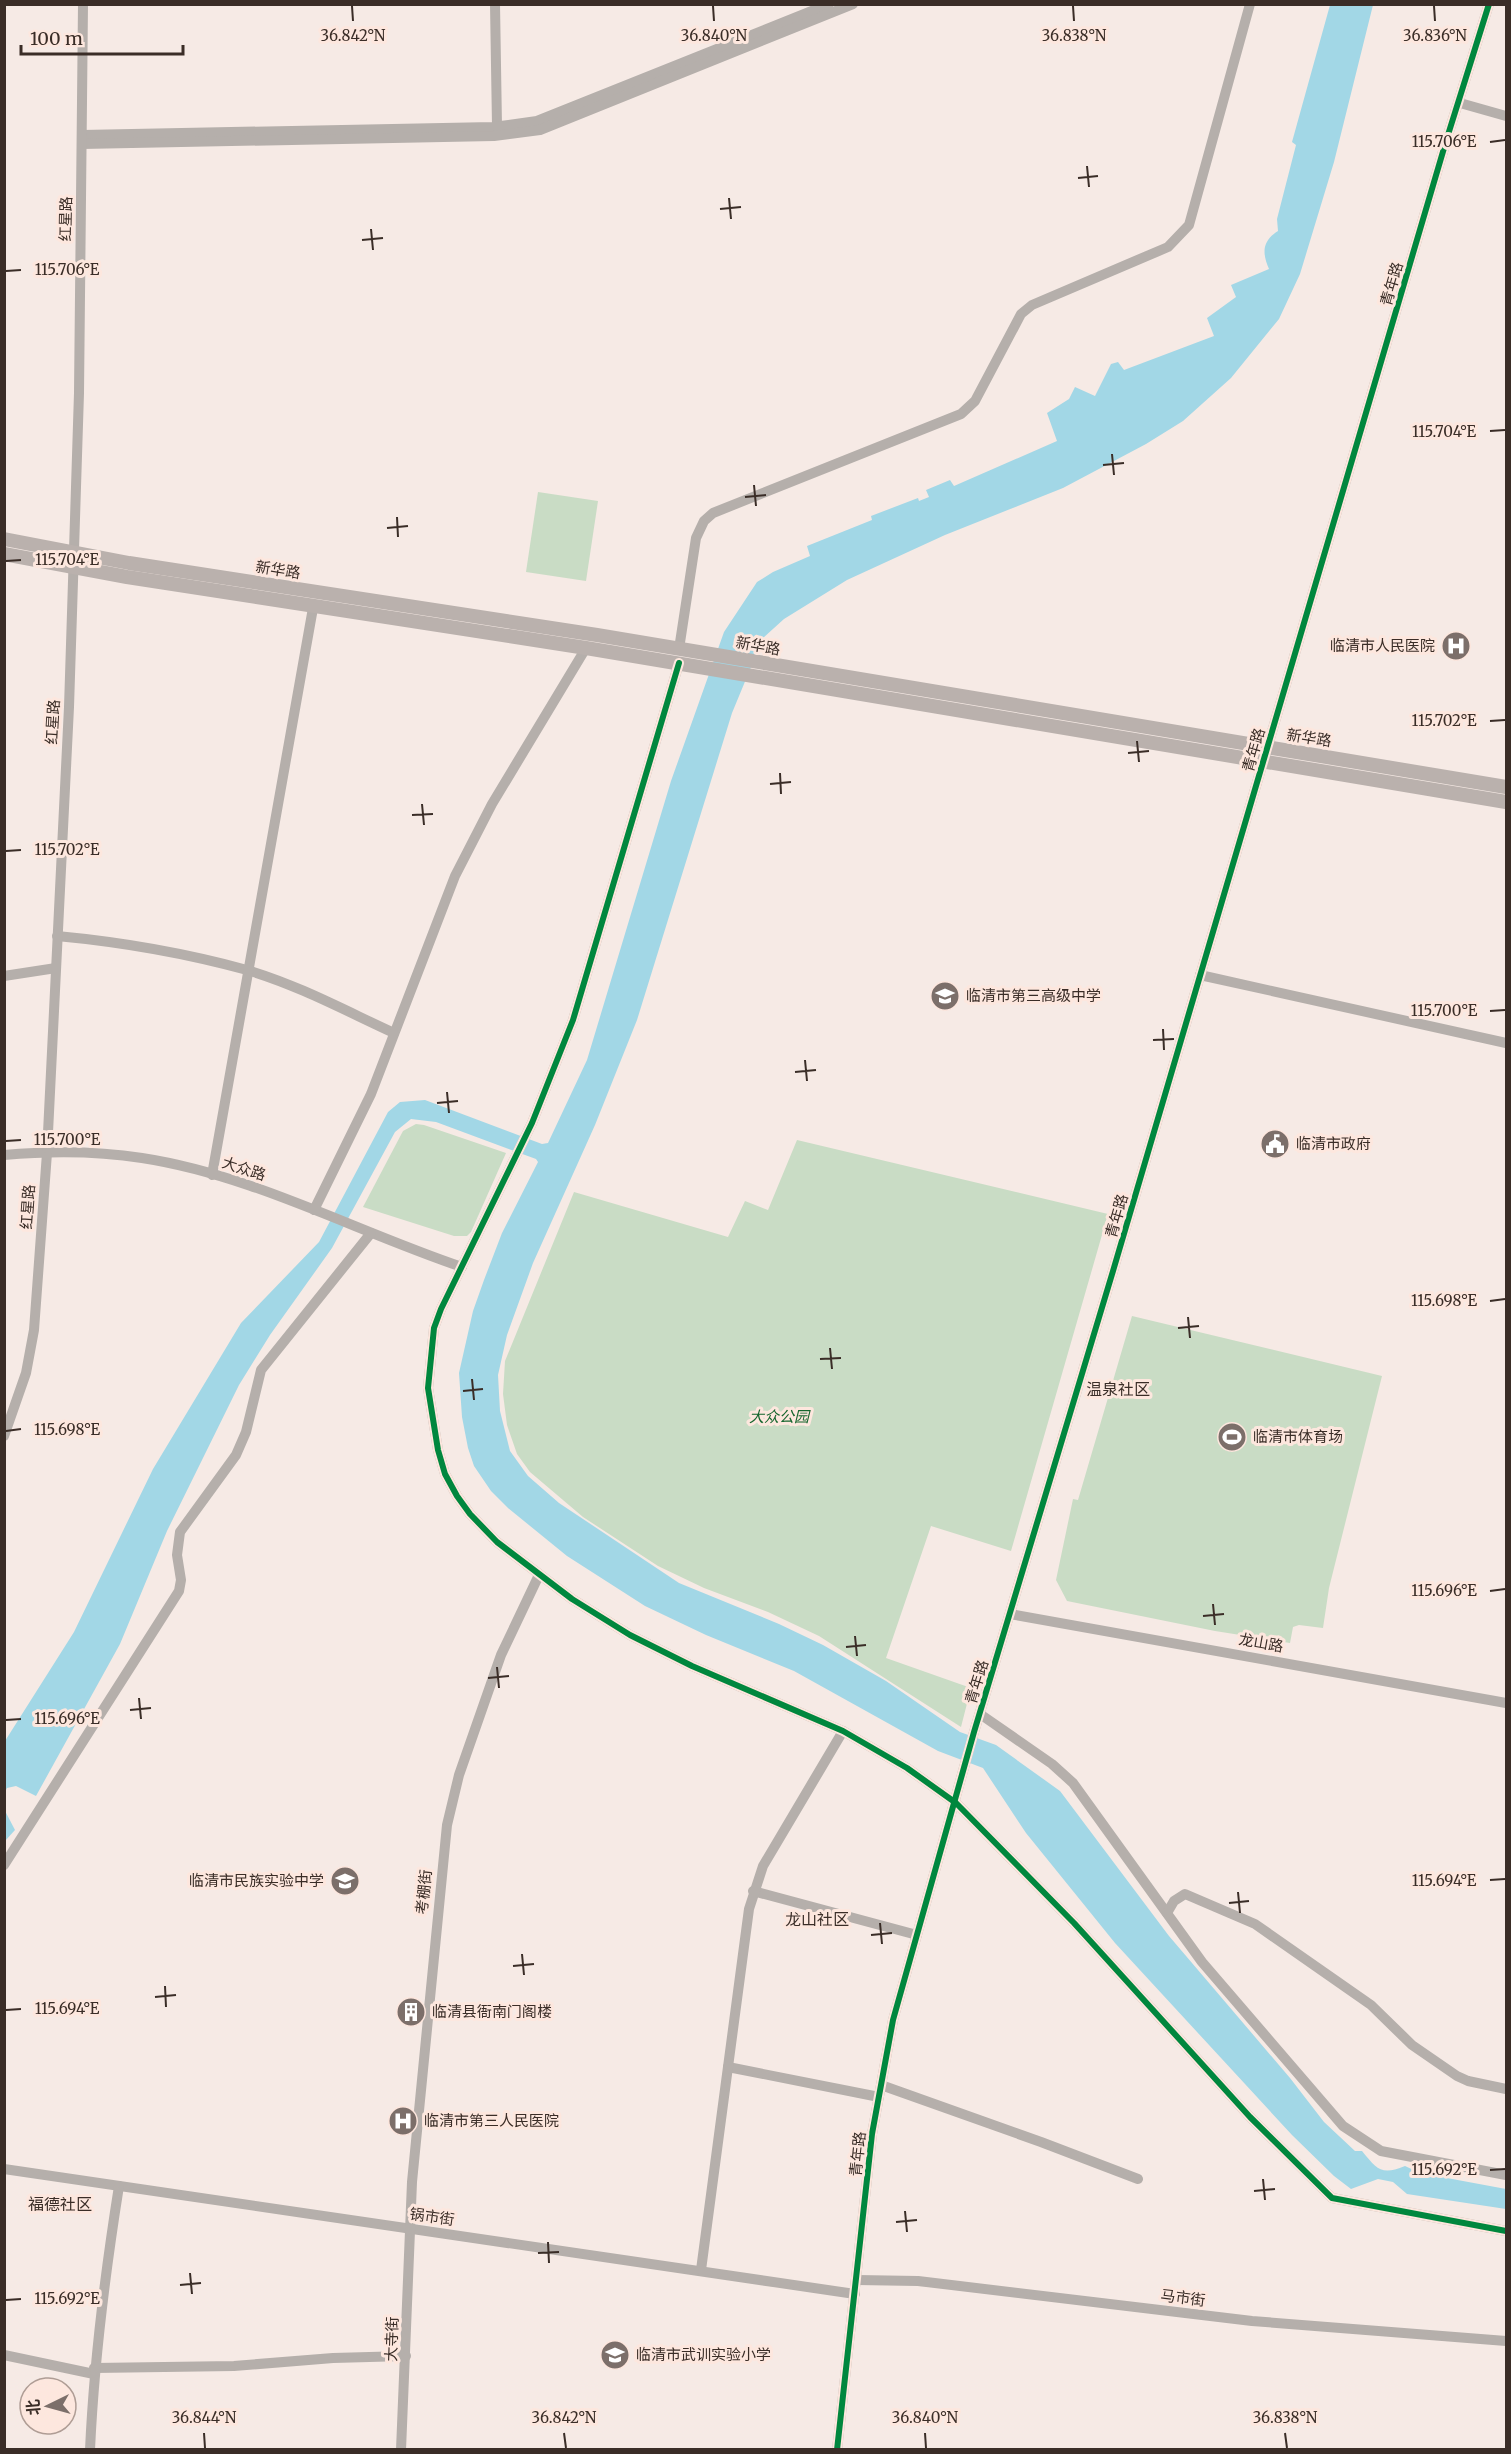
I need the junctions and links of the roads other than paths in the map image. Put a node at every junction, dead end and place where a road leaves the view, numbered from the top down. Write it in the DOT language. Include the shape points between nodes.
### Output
graph roads {
  1 [pos="83,4"];
  2 [pos="495,4"];
  3 [pos="829,4"];
  4 [pos="854,4"];
  5 [pos="1250,4"];
  6 [pos="1489,4"];
  7 [pos="1460,103"];
  8 [pos="1506,116"];
  9 [pos="497,126"];
  10 [pos="82,139"];
  11 [pos="4,539"];
  12 [pos="74,553"];
  13 [pos="4,554"];
  14 [pos="73,567"];
  15 [pos="313,608"];
  16 [pos="586,648"];
  17 [pos="679,649"];
  18 [pos="686,665"];
  19 [pos="757,669"];
  20 [pos="1265,755"];
  21 [pos="1506,787"];
  22 [pos="1506,802"];
  23 [pos="57,936"];
  24 [pos="56,968"];
  25 [pos="248,970"];
  26 [pos="1200,975"];
  27 [pos="4,976"];
  28 [pos="394,1033"];
  29 [pos="1506,1043"];
  30 [pos="47,1153"];
  31 [pos="4,1155"];
  32 [pos="212,1174"];
  33 [pos="314,1210"];
  34 [pos="371,1233"];
  35 [pos="462,1267"];
  36 [pos="4,1436"];
  37 [pos="539,1575"];
  38 [pos="1010,1614"];
  39 [pos="1506,1702"];
  40 [pos="980,1714"];
  41 [pos="843,1731"];
  42 [pos="956,1803"];
  43 [pos="4,1865"];
  44 [pos="753,1892"];
  45 [pos="1167,1913"];
  46 [pos="917,1935"];
  47 [pos="728,2067"];
  48 [pos="881,2085"];
  49 [pos="1506,2090"];
  50 [pos="879,2097"];
  51 [pos="4,2169"];
  52 [pos="1506,2175"];
  53 [pos="1137,2179"];
  54 [pos="119,2186"];
  55 [pos="410,2229"];
  56 [pos="1506,2231"];
  57 [pos="701,2270"];
  58 [pos="857,2280"];
  59 [pos="855,2294"];
  60 [pos="1506,2341"];
  61 [pos="4,2355"];
  62 [pos="406,2356"];
  63 [pos="94,2371"];
  64 [pos="90,2450"];
  65 [pos="401,2450"];
  66 [pos="837,2450"];
  1 -- 10 [label="street, 红星路"];
  2 -- 9 [label="street"];
  3 -- 9 [label="street" via="537,121"];
  4 -- 10 [label="street" via="540,130 494,136"];
  5 -- 17 [label="street" via="1189,225 1175,241 1032,305 1021,314 975,401 961,414 713,513 696,538"];
  6 -- 7 [label="street, 青年路"];
  7 -- 8 [label="street"];
  7 -- 20 [label="street, 青年路"];
  9 -- 10 [label="street"];
  10 -- 12 [label="street, 红星路"];
  11 -- 12 [label="main road, 新华路"];
  12 -- 14 [label="street, 红星路"];
  12 -- 17 [label="main road, 新华路"];
  13 -- 14 [label="main road, 新华路"];
  14 -- 15 [label="main road, 新华路"];
  14 -- 23 [label="street, 红星路"];
  15 -- 16 [label="main road, 新华路"];
  15 -- 25 [label="street"];
  16 -- 18 [label="main road, 新华路"];
  16 -- 28 [label="street" via="492,804 454,876"];
  17 -- 19 [label="main road, 新华路"];
  18 -- 19 [label="main road, 新华路"];
  18 -- 35 [label="street" via="573,1020 532,1124"];
  19 -- 20 [label="main road, 新华路"];
  20 -- 21 [label="main road, 新华路"];
  20 -- 22 [label="main road, 新华路"];
  20 -- 26 [label="street, 青年路"];
  23 -- 24 [label="street, 红星路"];
  23 -- 25 [label="street" via="104,940"];
  24 -- 27 [label="street"];
  24 -- 30 [label="street, 红星路"];
  25 -- 28 [label="street"];
  25 -- 32 [label="street"];
  26 -- 29 [label="street"];
  26 -- 38 [label="street, 青年路"];
  28 -- 33 [label="street" via="371,1094"];
  30 -- 31 [label="street, 大众路"];
  30 -- 32 [label="street, 大众路" via="141,1158"];
  30 -- 36 [label="street, 红星路" via="34,1330 26,1373"];
  32 -- 33 [label="street, 大众路"];
  33 -- 34 [label="street, 大众路"];
  34 -- 35 [label="street, 大众路"];
  34 -- 43 [label="street" via="261,1371 246,1432 236,1455 180,1532 179,1591"];
  35 -- 37 [label="street" via="434,1328 429,1364 429,1407 438,1450 446,1474 470,1514 497,1542"];
  37 -- 41 [label="street" via="658,1651"];
  37 -- 55 [label="street, 考棚街" via="501,1655 459,1775 447,1825"];
  38 -- 39 [label="street, 龙山路"];
  38 -- 40 [label="street, 青年路"];
  40 -- 42 [label="street, 青年路"];
  40 -- 45 [label="street" via="1073,1783"];
  41 -- 42 [label="street" via="907,1768"];
  41 -- 44 [label="street" via="763,1866"];
  42 -- 46 [label="street, 青年路"];
  42 -- 56 [label="street" via="1074,1923 1250,2117 1332,2198"];
  44 -- 46 [label="street"];
  44 -- 47 [label="street"];
  45 -- 49 [label="street" via="1174,1901 1185,1894 1255,1924 1371,2005 1412,2045 1457,2076"];
  45 -- 52 [label="street" via="1202,1962 1343,2126 1381,2151"];
  46 -- 48 [label="street, 青年路" via="893,2020"];
  47 -- 50 [label="street"];
  47 -- 57 [label="street"];
  48 -- 50 [label="street, 青年路"];
  48 -- 53 [label="street"];
  50 -- 58 [label="street, 青年路"];
  51 -- 54 [label="street, 锅市街"];
  54 -- 55 [label="street, 锅市街"];
  54 -- 63 [label="street"];
  55 -- 57 [label="street, 锅市街"];
  55 -- 62 [label="street, 大寺街"];
  57 -- 59 [label="street, 锅市街"];
  58 -- 59 [label="street, 青年路"];
  58 -- 60 [label="street, 马市街" via="918,2281 1247,2320"];
  59 -- 66 [label="street, 青年路"];
  61 -- 63 [label="street"];
  62 -- 63 [label="street"];
  62 -- 65 [label="street, 大寺街"];
  63 -- 64 [label="street"];
}
